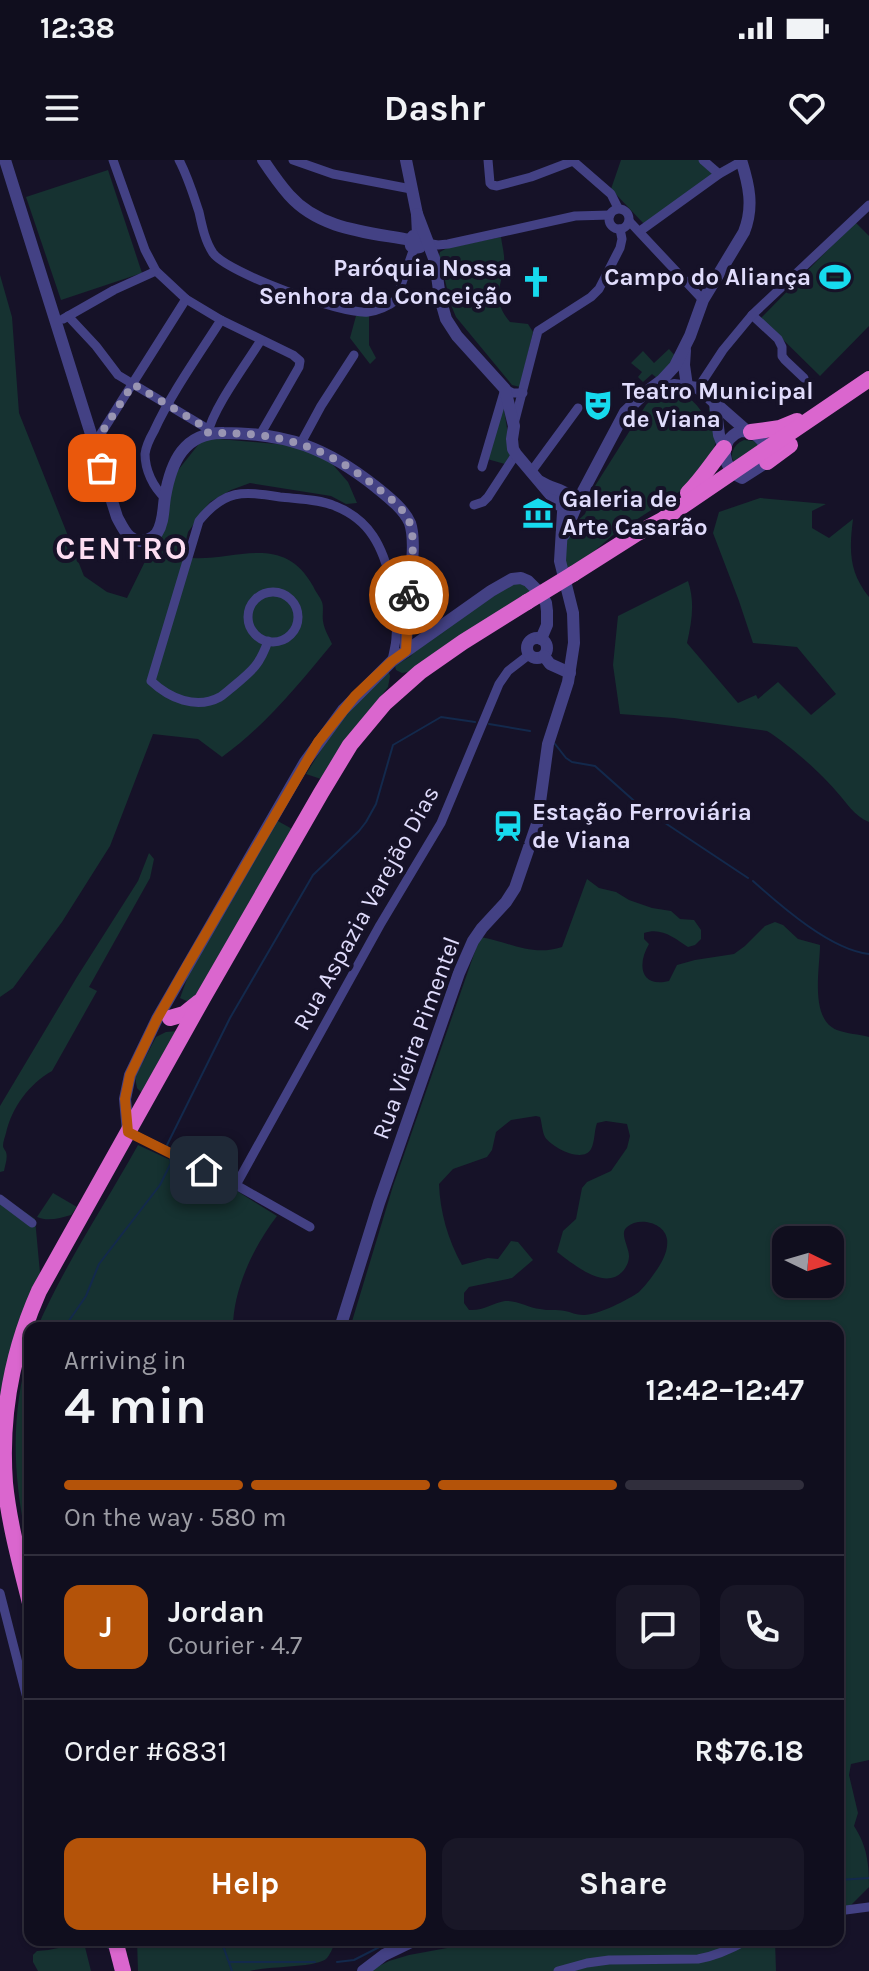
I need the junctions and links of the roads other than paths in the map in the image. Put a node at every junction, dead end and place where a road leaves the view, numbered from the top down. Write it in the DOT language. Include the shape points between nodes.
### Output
graph roads {
  1 [pos="5,160"];
  2 [pos="113,160"];
  3 [pos="179,160"];
  4 [pos="263,160"];
  5 [pos="293,160"];
  6 [pos="406,160"];
  7 [pos="488,160"];
  8 [pos="573,160"];
  9 [pos="703,160"];
  10 [pos="741,160"];
  11 [pos="719,174"];
  12 [pos="411,189"];
  13 [pos="869,205"];
  14 [pos="614,212"];
  15 [pos="629,221"];
  16 [pos="620,229"];
  17 [pos="640,231"];
  18 [pos="419,242"];
  19 [pos="156,271"];
  20 [pos="186,299"];
  21 [pos="703,300"];
  22 [pos="752,315"];
  23 [pos="62,319"];
  24 [pos="221,320"];
  25 [pos="690,336"];
  26 [pos="261,340"];
  27 [pos="354,355"];
  28 [pos="804,378"];
  29 [pos="869,379"];
  30 [pos="133,384"];
  31 [pos="693,387"];
  32 [pos="505,389"];
  33 [pos="646,392"];
  34 [pos="523,393"];
  35 [pos="715,403"];
  36 [pos="166,406"];
  37 [pos="219,408"];
  38 [pos="578,408"];
  39 [pos="817,415"];
  40 [pos="514,426"];
  41 [pos="208,431"];
  42 [pos="749,432"];
  43 [pos="224,433"];
  44 [pos="260,435"];
  45 [pos="95,443"];
  46 [pos="301,443"];
  47 [pos="724,448"];
  48 [pos="516,454"];
  49 [pos="767,455"];
  50 [pos="482,467"];
  51 [pos="534,475"];
  52 [pos="737,475"];
  53 [pos="165,498"];
  54 [pos="572,502"];
  55 [pos="474,505"];
  56 [pos="662,520"];
  57 [pos="541,639"];
  58 [pos="268,641"];
  59 [pos="406,651"];
  60 [pos="530,654"];
  61 [pos="544,656"];
  62 [pos="392,661"];
  63 [pos="570,673"];
  64 [pos="203,998"];
  65 [pos="164,1019"];
  66 [pos="184,1032"];
  67 [pos="128,1132"];
  68 [pos="236,1185"];
  69 [pos="0,1199"];
  70 [pos="32,1223"];
  71 [pos="310,1227"];
  72 [pos="26,1322"];
  73 [pos="342,1322"];
  74 [pos="24,1327"];
  75 [pos="24,1577"];
  76 [pos="0,1593"];
  77 [pos="24,1687"];
  78 [pos="869,1907"];
  79 [pos="844,1910"];
  80 [pos="118,1946"];
  81 [pos="403,1946"];
  82 [pos="735,1946"];
  83 [pos="123,1971"];
  84 [pos="363,1971"];
  85 [pos="558,1971"];
  1 -- 23 [label="street"];
  2 -- 19 [label="street"];
  3 -- 18 [label="street" via="217,257 286,291 351,310 374,311 396,300"];
  4 -- 18 [label="street" via="290,196 320,220"];
  5 -- 12 [label="street" via="333,174"];
  6 -- 12 [label="street"];
  7 -- 8 [label="street" via="490,183 497,186"];
  8 -- 14 [label="street" via="611,194"];
  9 -- 11 [label="street"];
  10 -- 11 [label="street"];
  10 -- 21 [label="street" via="750,187 748,222"];
  11 -- 17 [label="street"];
  12 -- 18 [label="street"];
  13 -- 22 [label="street"];
  14 -- 15 [label="street" via="627,212"];
  14 -- 16 [label="street" via="611,225"];
  14 -- 18 [label="street" via="448,244"];
  15 -- 16 [label="street"];
  15 -- 17 [label="street"];
  16 -- 34 [label="street" via="620,248 599,289 538,331"];
  17 -- 21 [label="street"];
  18 -- 32 [label="street" via="437,279 446,319"];
  19 -- 20 [label="street"];
  19 -- 23 [label="street"];
  20 -- 24 [label="street"];
  20 -- 30 [label="street"];
  21 -- 25 [label="street"];
  22 -- 28 [label="street" via="778,339 785,360"];
  22 -- 31 [label="street"];
  23 -- 30 [label="street"];
  23 -- 45 [label="street"];
  24 -- 26 [label="street"];
  24 -- 36 [label="street"];
  25 -- 31 [label="street" via="684,365"];
  25 -- 33 [label="street" via="675,366"];
  26 -- 37 [label="street"];
  26 -- 44 [label="street" via="300,361"];
  27 -- 46 [label="street"];
  29 -- 39 [label="highway"];
  30 -- 36 [label="street"];
  30 -- 45 [label="street"];
  31 -- 33 [label="street"];
  31 -- 35 [label="street"];
  32 -- 34 [label="street"];
  32 -- 40 [label="street"];
  32 -- 50 [label="street"];
  33 -- 54 [label="street" via="625,412"];
  34 -- 40 [label="street"];
  35 -- 42 [label="street"];
  35 -- 47 [label="street"];
  36 -- 41 [label="street"];
  36 -- 53 [label="street" via="145,457 152,483"];
  37 -- 41 [label="street"];
  37 -- 43 [label="street"];
  38 -- 51 [label="street"];
  39 -- 42 [label="highway"];
  39 -- 49 [label="highway" via="808,429"];
  40 -- 48 [label="street"];
  41 -- 43 [label="street"];
  41 -- 53 [label="street" via="181,452"];
  42 -- 47 [label="street" via="735,433"];
  42 -- 49 [label="street" via="762,440"];
  43 -- 44 [label="street"];
  44 -- 46 [label="street"];
  45 -- 53 [label="street" via="127,536 141,541 154,537"];
  46 -- 59 [label="street" via="350,467 408,519 412,556"];
  47 -- 52 [label="street" via="726,462"];
  47 -- 56 [label="highway"];
  48 -- 51 [label="street"];
  48 -- 55 [label="street" via="488,497"];
  49 -- 52 [label="highway"];
  51 -- 54 [label="street" via="559,505"];
  52 -- 56 [label="highway"];
  54 -- 63 [label="street, Rua Vieira Pimentel" via="560,561 573,613"];
  56 -- 64 [label="highway, bridge" via="463,642 420,672 370,720 336,767"];
  57 -- 59 [label="street" via="547,625 546,603 521,578 491,591"];
  57 -- 60 [label="street" via="529,644"];
  57 -- 61 [label="street" via="547,645"];
  58 -- 58 [label="street" via="289,636 298,619 297,608 283,594 263,594 249,609 252,629"];
  58 -- 62 [label="street" via="261,659 220,697 191,702 174,698 151,681 199,521 209,508 234,494 332,504 367,528 391,587 396,636"];
  59 -- 62 [label="street"];
  60 -- 61 [label="street"];
  60 -- 68 [label="street, Rua Aspazia Varejão Dias" via="499,684 441,823"];
  61 -- 63 [label="street"];
  62 -- 65 [label="street" via="349,703 312,752"];
  63 -- 73 [label="street, Rua Vieira Pimentel" via="548,744 537,824 520,877 473,941 459,973"];
  64 -- 65 [label="highway" via="184,1014"];
  64 -- 66 [label="highway"];
  65 -- 66 [label="street" via="179,1023"];
  65 -- 67 [label="street" via="130,1075 125,1099"];
  66 -- 67 [label="highway"];
  67 -- 68 [label="street"];
  67 -- 72 [label="highway"];
  68 -- 71 [label="street"];
  69 -- 70 [label="street"];
  74 -- 75 [label="highway" via="6,1415 5,1482"];
  76 -- 77 [label="street"];
  78 -- 79 [label="street"];
  80 -- 83 [label="highway"];
  81 -- 84 [label="street"];
  82 -- 85 [label="street" via="712,1957 609,1960"];
}
